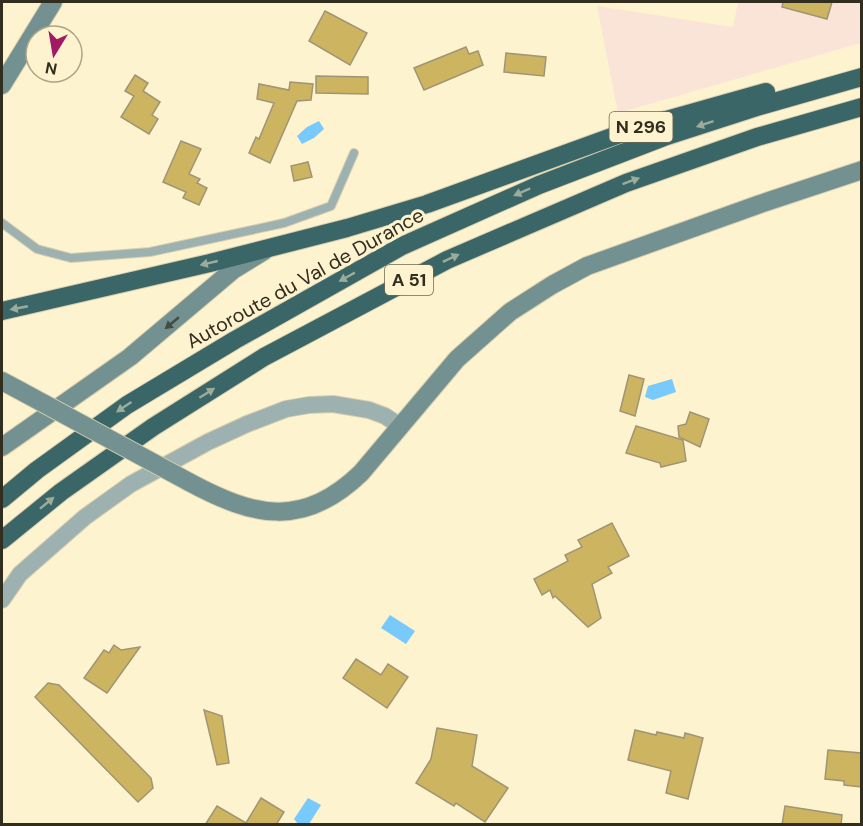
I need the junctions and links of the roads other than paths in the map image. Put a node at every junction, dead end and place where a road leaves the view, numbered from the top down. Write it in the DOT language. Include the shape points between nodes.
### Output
graph roads {
  1 [pos="53,2"];
  2 [pos="861,71"];
  3 [pos="861,77"];
  4 [pos="2,85"];
  5 [pos="861,107"];
  6 [pos="354,153"];
  7 [pos="861,170"];
  8 [pos="2,223"];
  9 [pos="268,249"];
  10 [pos="2,311"];
  11 [pos="9,385"];
  12 [pos="400,426"];
  13 [pos="2,447"];
  14 [pos="2,499"];
  15 [pos="2,540"];
  16 [pos="2,600"];
  1 -- 4 [label="street"];
  2 -- 9 [label="highway, N 296" via="770,91 631,130 427,204"];
  3 -- 14 [label="highway, Autoroute du Val de Durance / A 51, one-way" via="664,137 539,185 402,246 127,405"];
  15 -- 5 [label="highway, A 51, one-way" via="61,492 153,427 264,357 447,260 626,183 757,137"];
  6 -- 8 [label="lane" via="331,206 284,223 150,252 70,258 37,249"];
  7 -- 12 [label="street" via="587,266 552,285 510,312 457,359"];
  9 -- 10 [label="highway, N 296, one-way"];
  9 -- 13 [label="street, one-way" via="233,270 130,357"];
  11 -- 12 [label="street, bridge" via="189,482 230,502 267,511 302,509 349,485"];
  12 -- 16 [label="street" via="369,410 333,404 286,410 247,424 131,483 20,574"];
}
